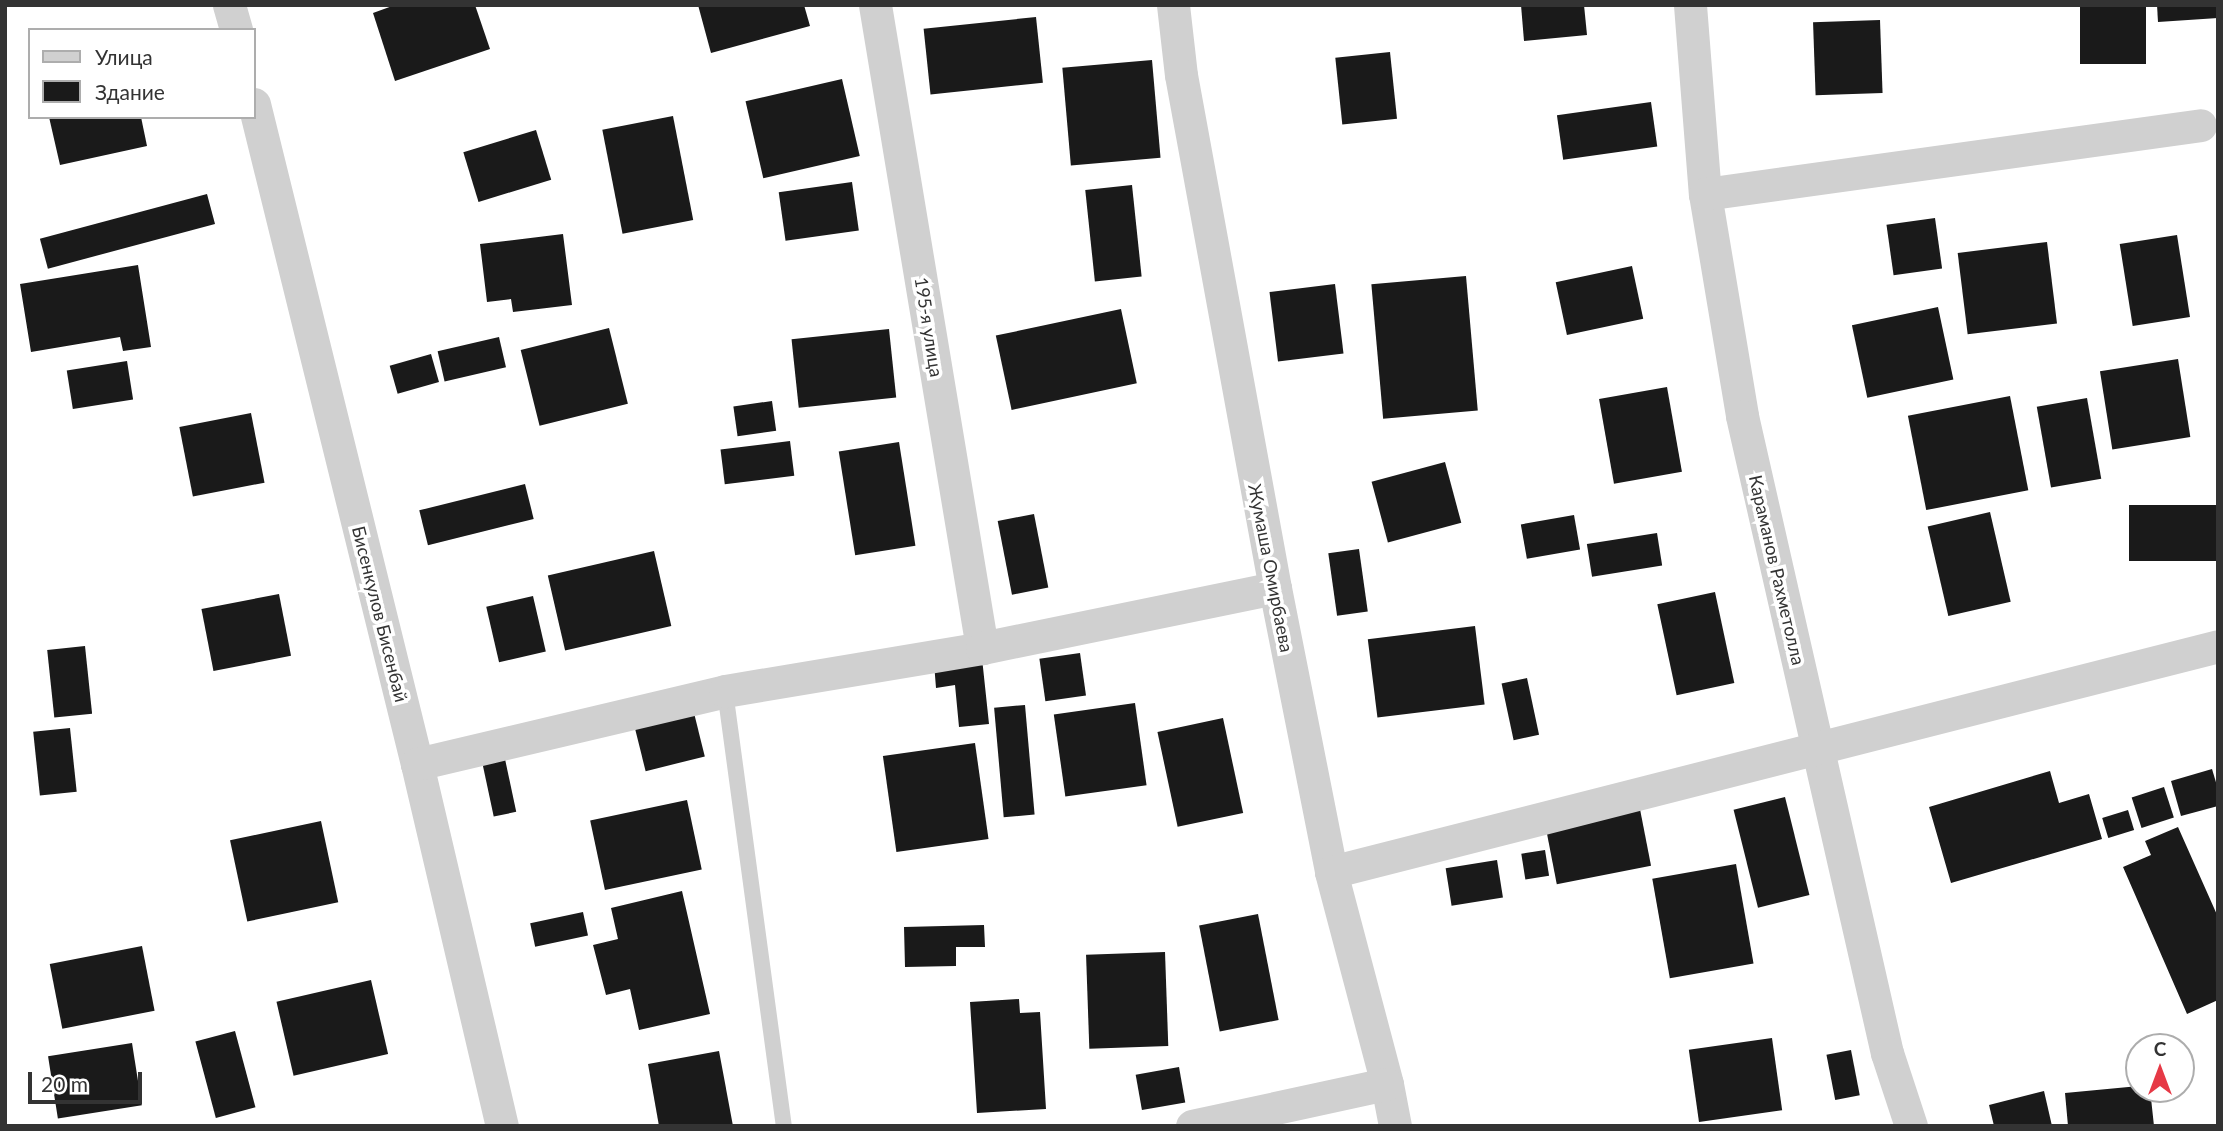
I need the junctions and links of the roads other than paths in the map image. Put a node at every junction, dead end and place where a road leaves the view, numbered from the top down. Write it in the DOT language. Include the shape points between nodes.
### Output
graph roads {
  1 [pos="229,5"];
  2 [pos="876,5"];
  3 [pos="1173,5"];
  4 [pos="1690,5"];
  5 [pos="235,28"];
  6 [pos="256,112"];
  7 [pos="2200,125"];
  8 [pos="1705,194"];
  9 [pos="1275,588"];
  10 [pos="2218,646"];
  11 [pos="982,648"];
  12 [pos="725,691"];
  13 [pos="1818,750"];
  14 [pos="417,764"];
  15 [pos="1331,872"];
  16 [pos="1387,1084"];
  17 [pos="502,1126"];
  18 [pos="784,1126"];
  19 [pos="1192,1126"];
  20 [pos="1395,1126"];
  21 [pos="1911,1126"];
  1 -- 5 [label="street"];
  2 -- 11 [label="street, 195-я улица"];
  3 -- 9 [label="street, Жумаша Омирбаева" via="1181,75"];
  4 -- 8 [label="street, Караманов Рахметолла"];
  6 -- 14 [label="street, Бисенкулов Бисенбай"];
  7 -- 8 [label="street"];
  8 -- 13 [label="street, Караманов Рахметолла" via="1742,416"];
  9 -- 11 [label="street"];
  9 -- 15 [label="street, Жумаша Омирбаева"];
  10 -- 13 [label="street"];
  11 -- 12 [label="street"];
  12 -- 14 [label="street"];
  12 -- 18 [label="lane"];
  13 -- 15 [label="street"];
  13 -- 21 [label="street, Караманов Рахметолла" via="1887,1053"];
  14 -- 17 [label="street, Бисенкулов Бисенбай"];
  15 -- 16 [label="street, Жумаша Омирбаева"];
  16 -- 19 [label="street"];
  16 -- 20 [label="street, Жумаша Омирбаева"];
}
